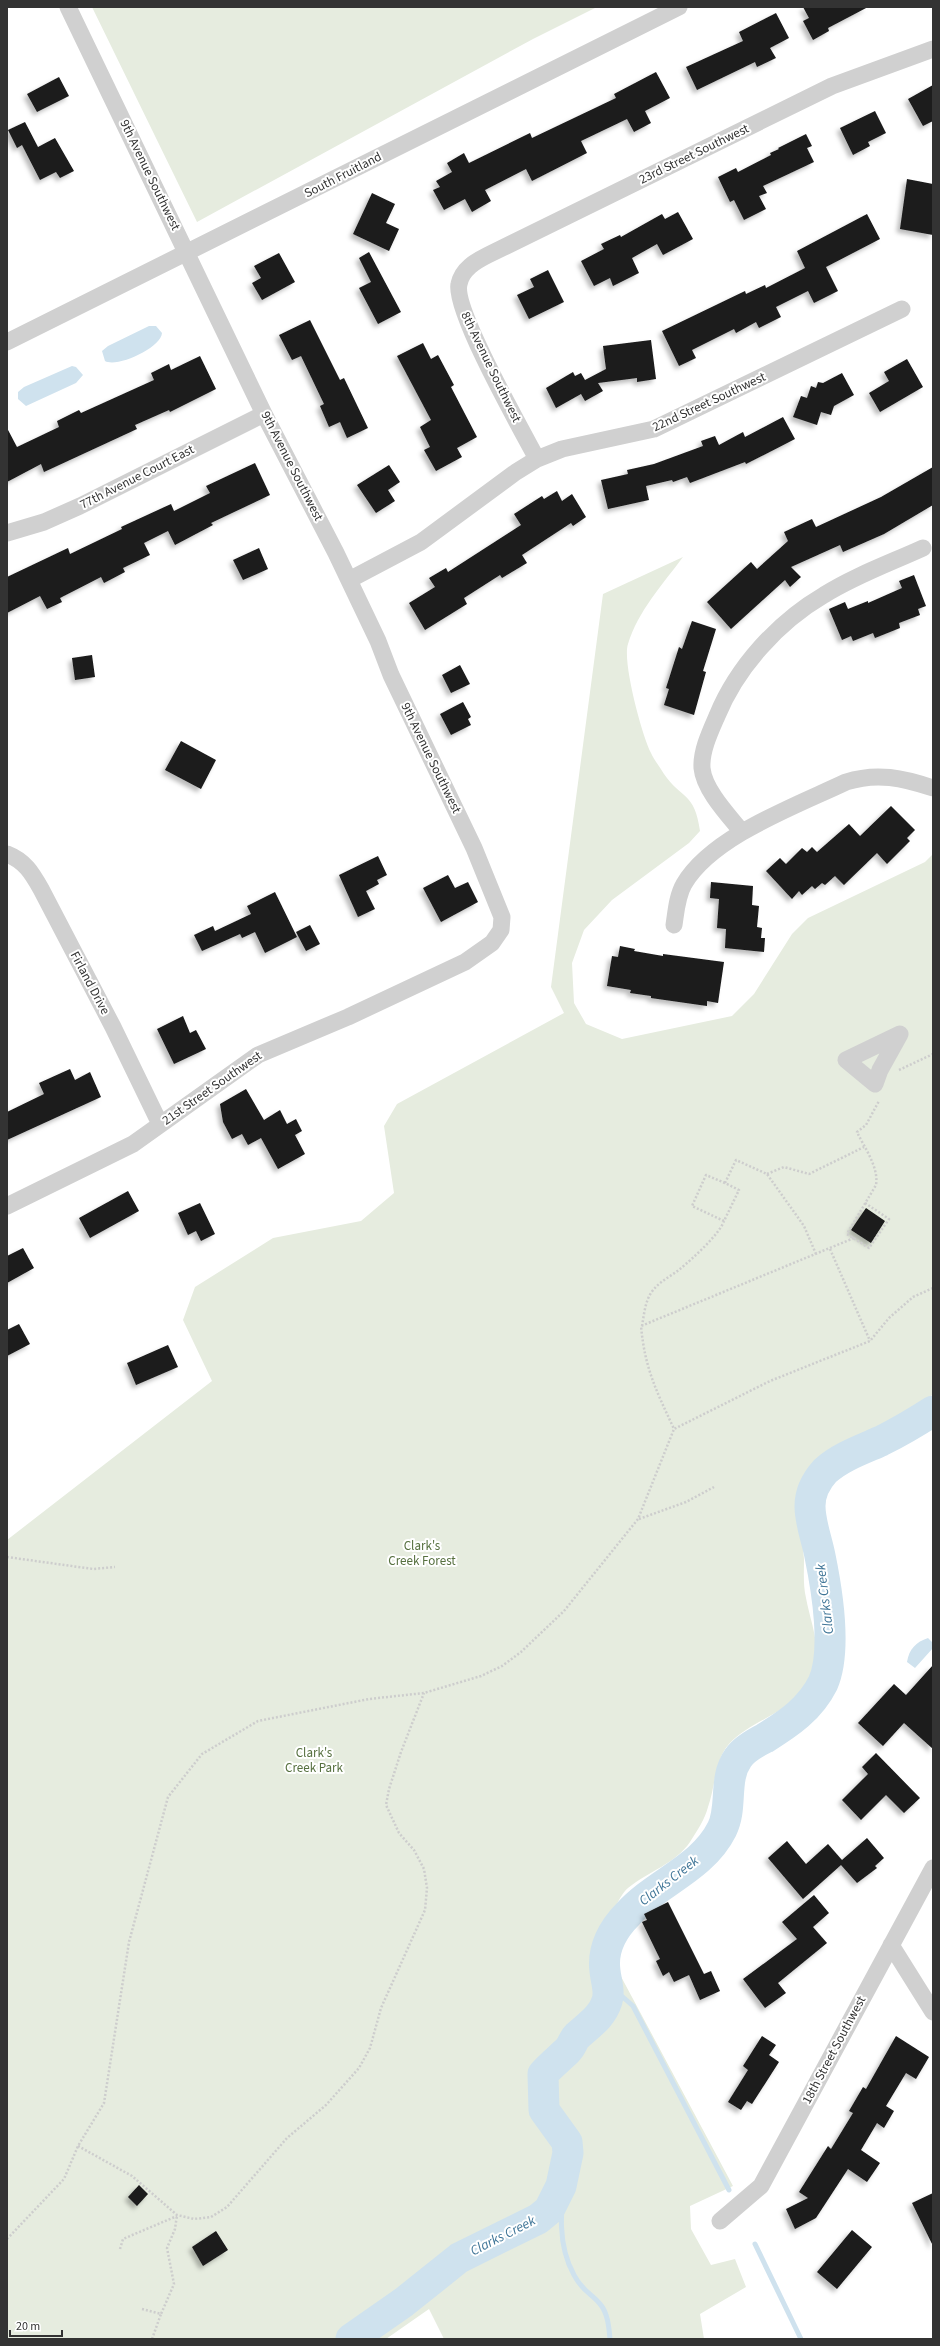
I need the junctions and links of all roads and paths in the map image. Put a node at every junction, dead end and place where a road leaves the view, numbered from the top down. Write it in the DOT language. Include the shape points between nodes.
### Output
graph roads {
  1 [pos="68,7"];
  2 [pos="678,7"];
  3 [pos="933,49"];
  4 [pos="188,253"];
  5 [pos="463,273"];
  6 [pos="902,308"];
  7 [pos="7,342"];
  8 [pos="264,414"];
  9 [pos="536,459"];
  10 [pos="7,533"];
  11 [pos="923,548"];
  12 [pos="349,580"];
  13 [pos="933,788"];
  14 [pos="742,832"];
  15 [pos="7,854"];
  16 [pos="674,925"];
  17 [pos="500,930"];
  18 [pos="933,1054"];
  19 [pos="895,1072"];
  20 [pos="877,1091"];
  21 [pos="160,1124"];
  22 [pos="864,1147"];
  23 [pos="767,1174"];
  24 [pos="725,1183"];
  25 [pos="866,1203"];
  26 [pos="7,1206"];
  27 [pos="724,1221"];
  28 [pos="854,1238"];
  29 [pos="830,1248"];
  30 [pos="816,1254"];
  31 [pos="933,1288"];
  32 [pos="641,1326"];
  33 [pos="870,1341"];
  34 [pos="674,1429"];
  35 [pos="714,1487"];
  36 [pos="638,1519"];
  37 [pos="7,1557"];
  38 [pos="115,1567"];
  39 [pos="424,1693"];
  40 [pos="933,1868"];
  41 [pos="891,1945"];
  42 [pos="933,2012"];
  43 [pos="78,2146"];
  44 [pos="177,2215"];
  45 [pos="720,2221"];
  46 [pos="7,2239"];
  47 [pos="120,2249"];
  48 [pos="142,2309"];
  49 [pos="162,2314"];
  50 [pos="152,2339"];
  1 -- 4 [label="street, 9th Avenue Southwest"];
  2 -- 4 [label="street, South Fruitland"];
  3 -- 5 [label="street, 23rd Street Southwest" via="832,86 495,251 474,263"];
  4 -- 7 [label="street, South Fruitland"];
  4 -- 8 [label="street, 9th Avenue Southwest"];
  5 -- 9 [label="street, 8th Avenue Southwest" via="458,291 465,318"];
  6 -- 9 [label="street, 22nd Street Southwest" via="654,429 562,449"];
  8 -- 10 [label="street, 77th Avenue Court East" via="80,506 44,522"];
  8 -- 12 [label="street, 9th Avenue Southwest"];
  9 -- 12 [label="street, 22nd Street Southwest" via="421,542"];
  11 -- 14 [label="street" via="824,594 801,610 753,656 734,684 710,733 702,769 722,808"];
  12 -- 17 [label="street, 9th Avenue Southwest" via="378,642 390,675 492,888 502,917"];
  13 -- 14 [label="street" via="888,776 860,777"];
  14 -- 16 [label="street" via="700,863 684,884"];
  15 -- 21 [label="street, Firland Drive" via="18,858 29,868 41,889"];
  17 -- 21 [label="street, 21st Street Southwest" via="487,948 465,962 252,1058"];
  18 -- 19 [label="path"];
  20 -- 20 [label="street" via="846,1060 900,1034 880,1070"];
  20 -- 22 [label="path" via="866,1125 857,1132"];
  21 -- 26 [label="street, 21st Street Southwest" via="133,1144"];
  22 -- 23 [label="path" via="810,1174 784,1167"];
  22 -- 25 [label="path" via="877,1180 873,1193"];
  23 -- 24 [label="path" via="736,1160"];
  23 -- 30 [label="path" via="804,1226"];
  24 -- 27 [label="path" via="739,1190"];
  24 -- 27 [label="path" via="706,1175 692,1206"];
  25 -- 28 [label="path" via="847,1234"];
  25 -- 28 [label="path" via="889,1219 869,1248"];
  27 -- 32 [label="path" via="722,1227 693,1257 679,1270 662,1280 651,1293"];
  28 -- 29 [label="path"];
  29 -- 30 [label="path"];
  29 -- 33 [label="path"];
  30 -- 32 [label="path"];
  31 -- 33 [label="path" via="913,1297 889,1318"];
  32 -- 34 [label="path" via="649,1376"];
  33 -- 34 [label="path" via="770,1381"];
  34 -- 36 [label="path"];
  35 -- 36 [label="path" via="686,1502"];
  36 -- 39 [label="path" via="564,1611 521,1652 502,1666 481,1676"];
  37 -- 38 [label="path" via="93,1570"];
  39 -- 43 [label="path" via="369,1699 258,1721 202,1754 168,1797 129,1942 104,2103"];
  39 -- 44 [label="path" via="401,1752 386,1805 399,1833 414,1850 424,1869 427,1888 425,1910 381,2008 370,2048 359,2068 344,2086 287,2138 227,2207 211,2217 194,2219"];
  40 -- 41 [label="street, 18th Street Southwest"];
  41 -- 42 [label="street"];
  41 -- 45 [label="street, 18th Street Southwest" via="761,2186"];
  43 -- 44 [label="path" via="132,2176"];
  43 -- 46 [label="path" via="64,2179"];
  44 -- 47 [label="path" via="123,2239"];
  44 -- 49 [label="path" via="167,2248 174,2284"];
  48 -- 49 [label="path"];
  49 -- 50 [label="path"];
}
